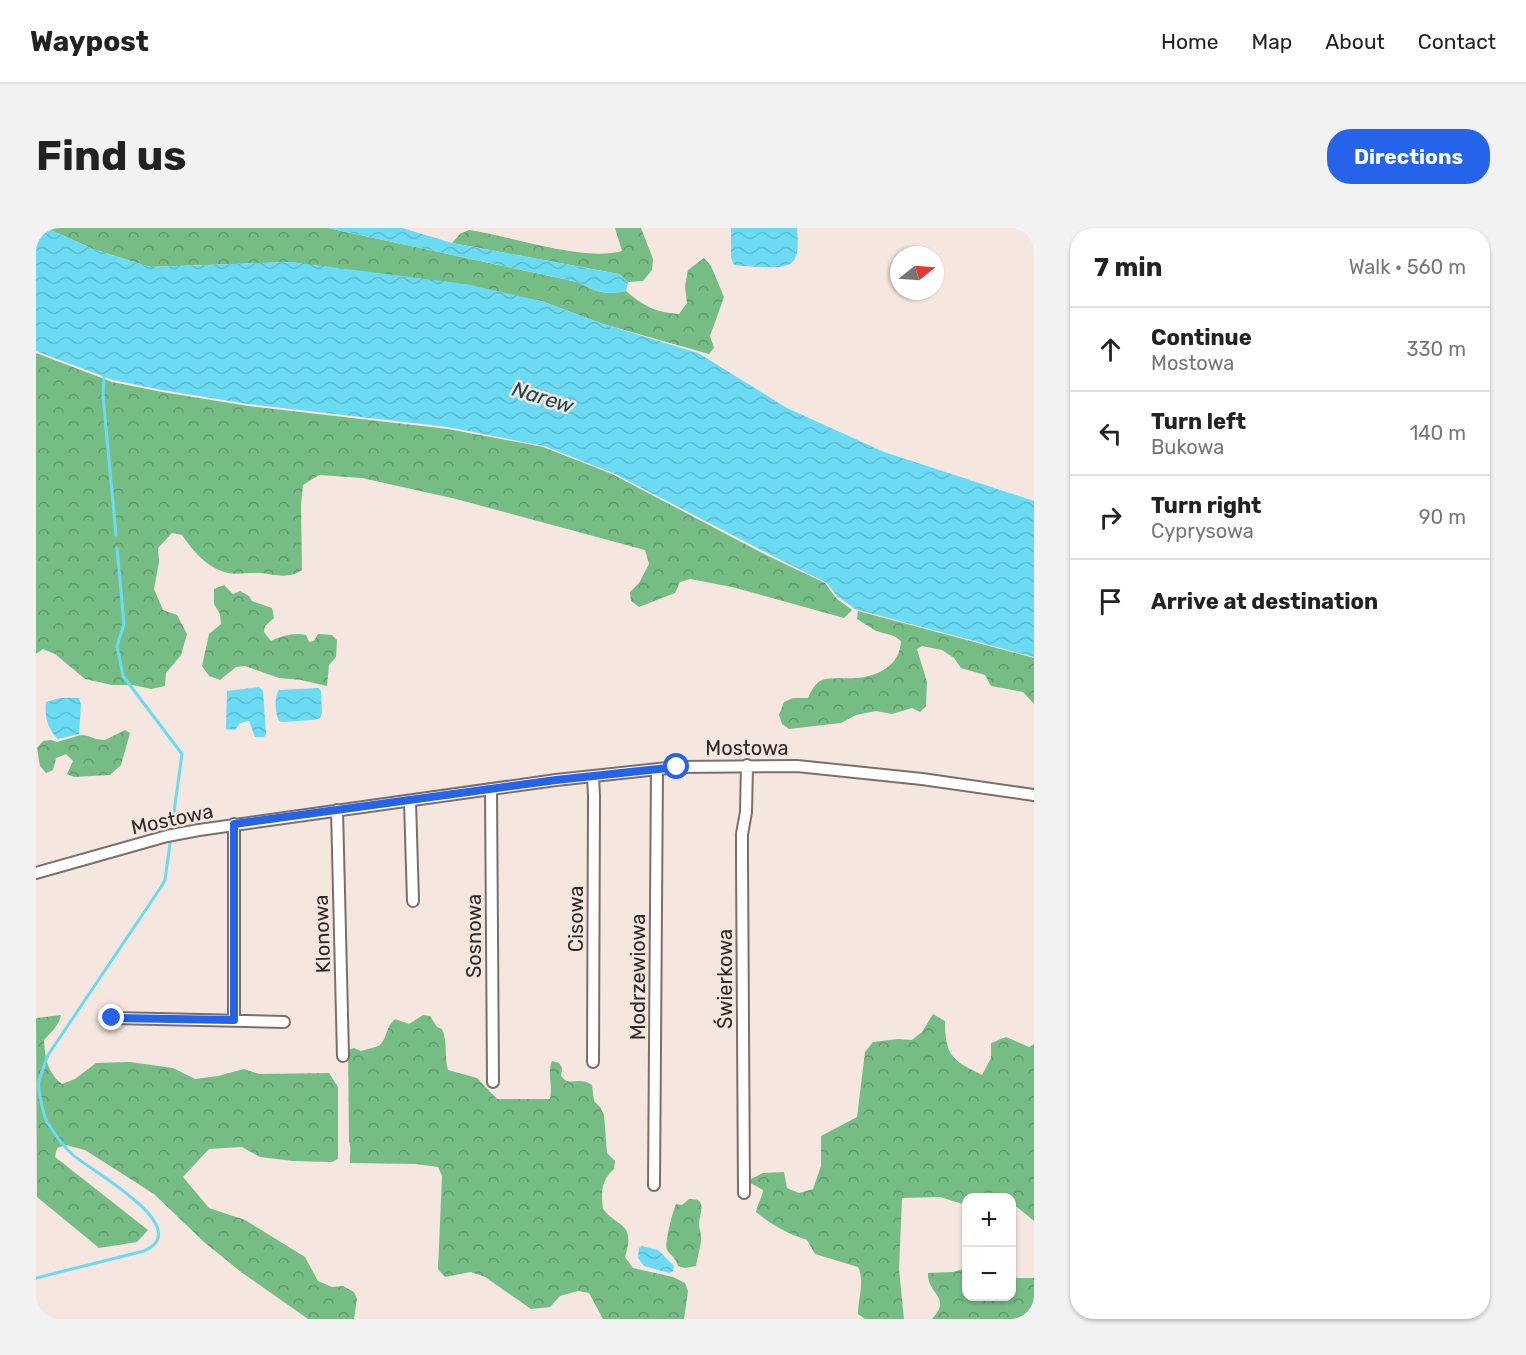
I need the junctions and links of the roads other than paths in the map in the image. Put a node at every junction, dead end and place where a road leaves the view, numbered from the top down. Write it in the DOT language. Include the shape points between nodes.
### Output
graph roads {
  1 [pos="747,765"];
  2 [pos="657,769"];
  3 [pos="593,776"];
  4 [pos="491,789"];
  5 [pos="1034,795"];
  6 [pos="410,801"];
  7 [pos="336,810"];
  8 [pos="234,824"];
  9 [pos="36,873"];
  10 [pos="413,901"];
  11 [pos="112,1018"];
  12 [pos="234,1020"];
  13 [pos="284,1022"];
  14 [pos="343,1056"];
  15 [pos="592,1062"];
  16 [pos="493,1082"];
  17 [pos="654,1185"];
  18 [pos="744,1193"];
  1 -- 2 [label="street, Mostowa"];
  1 -- 5 [label="street, Mostowa" via="836,770"];
  1 -- 18 [label="street, Świerkowa" via="742,834"];
  2 -- 3 [label="street, Mostowa"];
  2 -- 17 [label="street, Modrzewiowa"];
  3 -- 4 [label="street, Mostowa"];
  3 -- 15 [label="street, Cisowa"];
  4 -- 6 [label="street, Mostowa"];
  4 -- 16 [label="street, Sosnowa"];
  6 -- 7 [label="street, Mostowa"];
  6 -- 10 [label="street"];
  7 -- 8 [label="street, Mostowa"];
  7 -- 14 [label="street, Klonowa"];
  8 -- 9 [label="street, Mostowa" via="167,836"];
  8 -- 12 [label="street"];
  11 -- 12 [label="street"];
  12 -- 13 [label="street"];
}
